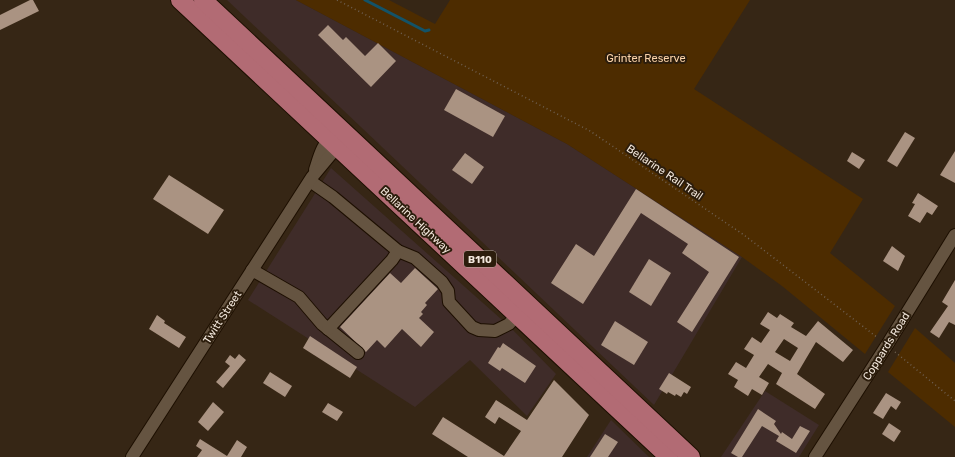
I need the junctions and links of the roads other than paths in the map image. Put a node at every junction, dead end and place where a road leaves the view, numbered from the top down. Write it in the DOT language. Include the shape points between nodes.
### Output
graph roads {
  1 [pos="180,0"];
  2 [pos="203,0"];
  3 [pos="336,139"];
  4 [pos="311,179"];
  5 [pos="955,234"];
  6 [pos="398,250"];
  7 [pos="252,270"];
  8 [pos="517,315"];
  9 [pos="328,328"];
  10 [pos="358,353"];
  11 [pos="134,456"];
  12 [pos="669,457"];
  13 [pos="691,457"];
  14 [pos="815,457"];
  1 -- 3 [label="highway, Bellarine Highway / B110"];
  2 -- 3 [label="highway, Bellarine Highway / B110"];
  3 -- 4 [label="street, Twitt Street"];
  3 -- 8 [label="highway, Bellarine Highway / B110"];
  3 -- 13 [label="highway, Bellarine Highway / B110"];
  4 -- 6 [label="street"];
  4 -- 7 [label="street, Twitt Street"];
  5 -- 14 [label="street, Coppards Road"];
  6 -- 8 [label="street" via="415,258 442,282 448,291 449,302 472,327 495,331 509,324"];
  6 -- 9 [label="street" via="392,260"];
  7 -- 9 [label="street" via="299,297"];
  7 -- 11 [label="street, Twitt Street"];
  8 -- 12 [label="highway, Bellarine Highway / B110"];
  9 -- 10 [label="street"];
}
